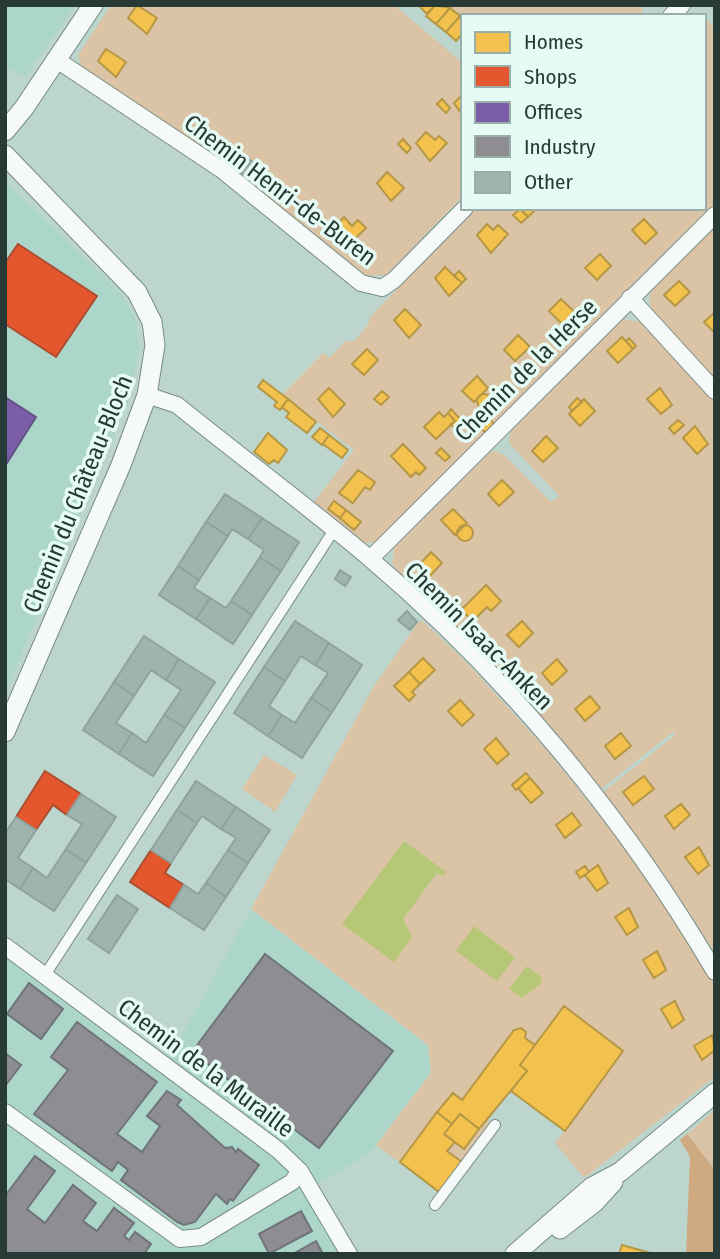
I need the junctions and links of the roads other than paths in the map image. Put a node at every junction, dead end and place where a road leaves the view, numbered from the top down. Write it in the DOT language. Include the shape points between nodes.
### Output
graph roads {
  1 [pos="93,5"];
  2 [pos="57,60"];
  3 [pos="5,131"];
  4 [pos="5,155"];
  5 [pos="463,210"];
  6 [pos="715,215"];
  7 [pos="630,298"];
  8 [pos="715,391"];
  9 [pos="147,395"];
  10 [pos="334,530"];
  11 [pos="370,559"];
  12 [pos="5,732"];
  13 [pos="5,946"];
  14 [pos="715,972"];
  15 [pos="45,975"];
  16 [pos="715,1093"];
  17 [pos="5,1112"];
  18 [pos="495,1125"];
  19 [pos="300,1171"];
  20 [pos="620,1172"];
  21 [pos="435,1205"];
  22 [pos="349,1254"];
  23 [pos="515,1254"];
  24 [pos="530,1254"];
  1 -- 2 [label="street"];
  2 -- 3 [label="street"];
  2 -- 5 [label="street, Chemin Henri-de-Buren" via="222,170 361,283 382,288 394,280"];
  4 -- 9 [label="street, Chemin du Château-Bloch" via="142,299 155,345"];
  6 -- 7 [label="street, Chemin de la Herse"];
  7 -- 8 [label="street"];
  7 -- 11 [label="street, Chemin de la Herse"];
  9 -- 10 [label="street, Chemin Isaac-Anken" via="177,405"];
  9 -- 12 [label="street, Chemin du Château-Bloch"];
  10 -- 11 [label="street, Chemin Isaac-Anken"];
  10 -- 15 [label="street"];
  11 -- 14 [label="street, Chemin Isaac-Anken" via="471,653 579,775 681,914"];
  13 -- 15 [label="street, Chemin de la Muraille"];
  15 -- 19 [label="street, Chemin de la Muraille"];
  16 -- 20 [label="street"];
  17 -- 19 [label="street" via="180,1240 201,1237 292,1182"];
  18 -- 21 [label="street"];
  19 -- 22 [label="street, Chemin de la Muraille"];
  20 -- 23 [label="street" via="592,1186"];
  20 -- 24 [label="street" via="595,1202"];
}
